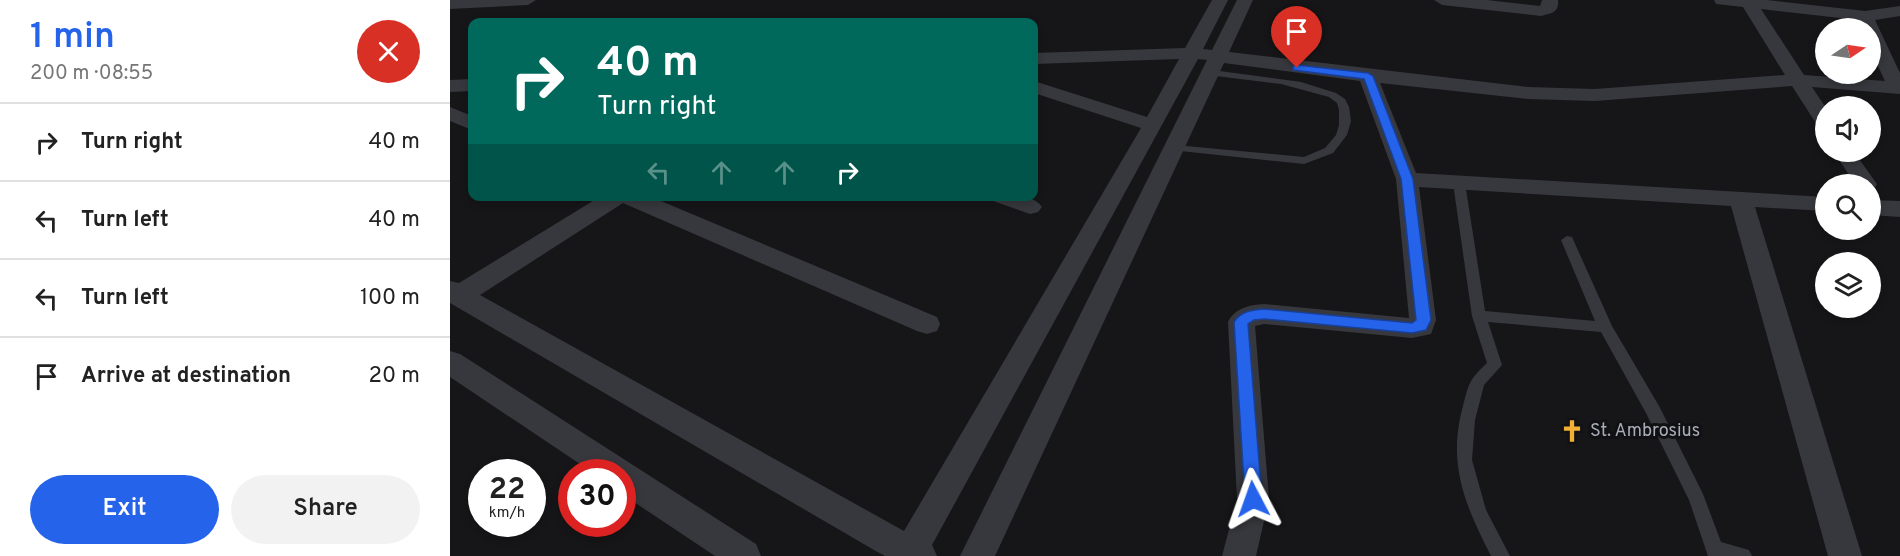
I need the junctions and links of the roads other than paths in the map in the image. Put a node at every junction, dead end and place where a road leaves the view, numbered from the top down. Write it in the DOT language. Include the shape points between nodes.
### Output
graph roads {
  1 [pos="523,0"];
  2 [pos="528,0"];
  3 [pos="1220,0"];
  4 [pos="1245,0"];
  5 [pos="1442,0"];
  6 [pos="1550,0"];
  7 [pos="1722,0"];
  8 [pos="1748,2"];
  9 [pos="450,4"];
  10 [pos="1900,11"];
  11 [pos="1836,18"];
  12 [pos="1881,19"];
  13 [pos="1881,50"];
  14 [pos="1191,53"];
  15 [pos="1038,58"];
  16 [pos="1216,65"];
  17 [pos="1368,76"];
  18 [pos="1796,80"];
  19 [pos="468,85"];
  20 [pos="450,86"];
  21 [pos="1038,88"];
  22 [pos="1898,88"];
  23 [pos="1815,108"];
  24 [pos="450,113"];
  25 [pos="468,122"];
  26 [pos="1153,125"];
  27 [pos="1175,148"];
  28 [pos="1407,179"];
  29 [pos="1459,183"];
  30 [pos="1741,199"];
  31 [pos="610,201"];
  32 [pos="639,201"];
  33 [pos="1014,201"];
  34 [pos="1815,203"];
  35 [pos="1030,207"];
  36 [pos="1567,240"];
  37 [pos="454,293"];
  38 [pos="1479,316"];
  39 [pos="927,324"];
  40 [pos="1605,327"];
  41 [pos="450,362"];
  42 [pos="598,459"];
  43 [pos="636,485"];
  44 [pos="1716,552"];
  45 [pos="913,555"];
  46 [pos="744,556"];
  47 [pos="977,556"];
  48 [pos="1239,556"];
  49 [pos="1501,556"];
  50 [pos="1743,556"];
  51 [pos="1845,556"];
  1 -- 2 [label="street"];
  1 -- 9 [label="street"];
  3 -- 14 [label="street"];
  4 -- 16 [label="street"];
  5 -- 6 [label="street" via="1541,11 1550,8"];
  7 -- 8 [label="street"];
  8 -- 11 [label="street"];
  8 -- 18 [label="street"];
  10 -- 12 [label="street"];
  13 -- 22 [label="street"];
  14 -- 15 [label="street"];
  14 -- 16 [label="street"];
  14 -- 26 [label="street"];
  16 -- 17 [label="street"];
  16 -- 27 [label="street"];
  16 -- 27 [label="lane" via="1334,95 1342,101 1346,112 1339,142 1319,157 1304,161"];
  17 -- 18 [label="street" via="1528,93 1595,95"];
  17 -- 28 [label="street"];
  18 -- 22 [label="street"];
  18 -- 23 [label="street"];
  19 -- 20 [label="street"];
  21 -- 26 [label="street"];
  24 -- 25 [label="street"];
  26 -- 45 [label="street"];
  27 -- 47 [label="street"];
  28 -- 29 [label="street"];
  28 -- 48 [label="street" via="1424,320 1421,327 1264,314 1251,315 1241,322 1253,499"];
  29 -- 30 [label="street"];
  29 -- 38 [label="lane"];
  30 -- 34 [label="street"];
  30 -- 51 [label="street"];
  31 -- 37 [label="street"];
  32 -- 39 [label="street"];
  33 -- 35 [label="street"];
  36 -- 40 [label="lane"];
  37 -- 45 [label="street"];
  38 -- 40 [label="lane"];
  38 -- 49 [label="lane" via="1495,365 1477,382 1467,420 1464,460 1478,512"];
  40 -- 44 [label="lane" via="1697,499"];
  41 -- 42 [label="street"];
  43 -- 46 [label="street"];
  44 -- 50 [label="lane"];
}
